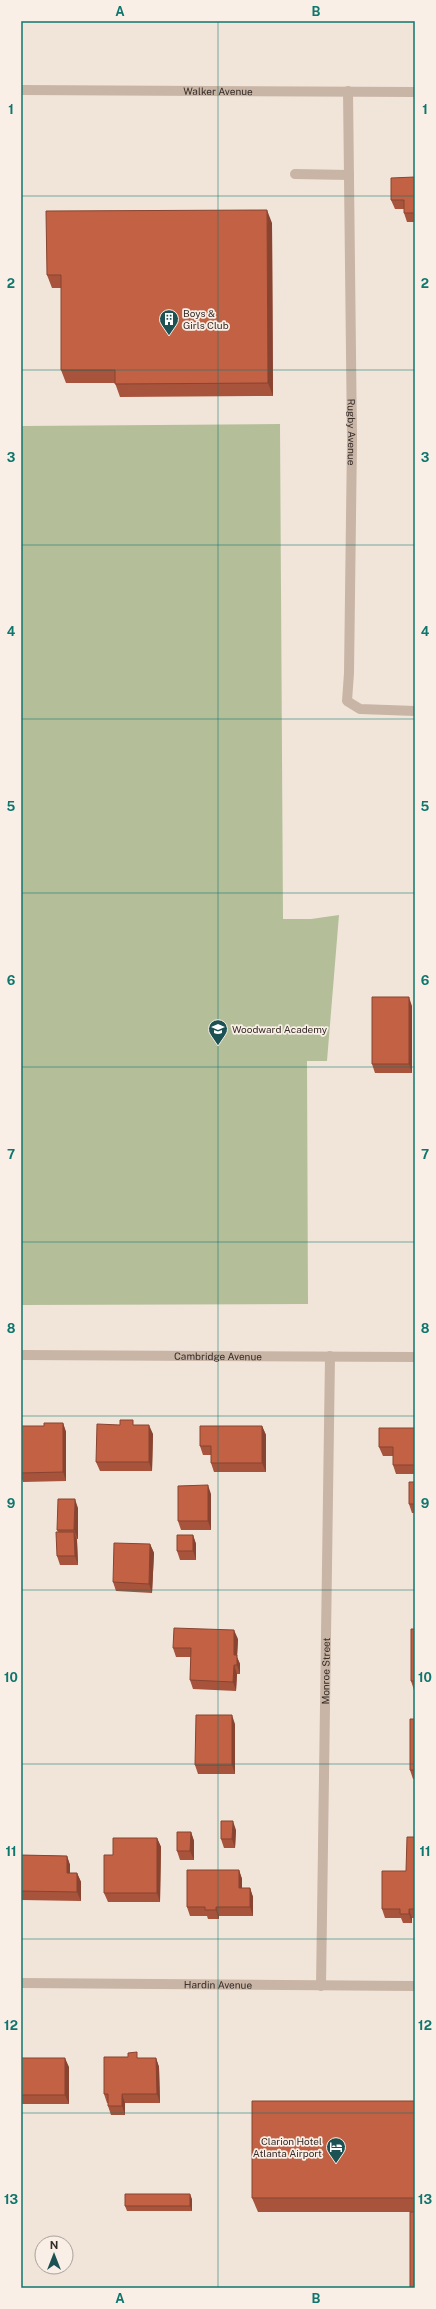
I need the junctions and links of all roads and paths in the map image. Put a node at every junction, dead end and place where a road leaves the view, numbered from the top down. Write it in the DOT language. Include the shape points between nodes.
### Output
graph roads {
  1 [pos="21,90"];
  2 [pos="348,92"];
  3 [pos="415,92"];
  4 [pos="295,174"];
  5 [pos="349,175"];
  6 [pos="415,711"];
  7 [pos="21,1355"];
  8 [pos="330,1356"];
  9 [pos="415,1357"];
  10 [pos="21,1983"];
  11 [pos="321,1986"];
  12 [pos="415,1986"];
  1 -- 2 [label="street, Walker Avenue"];
  2 -- 3 [label="street, Walker Avenue"];
  2 -- 5 [label="street, Rugby Avenue"];
  4 -- 5 [label="street"];
  5 -- 6 [label="street, Rugby Avenue" via="352,440 347,701 360,708"];
  7 -- 8 [label="street, Cambridge Avenue"];
  8 -- 9 [label="street, Cambridge Avenue"];
  8 -- 11 [label="street, Monroe Street"];
  10 -- 11 [label="street, Hardin Avenue"];
  11 -- 12 [label="street, Hardin Avenue"];
}
